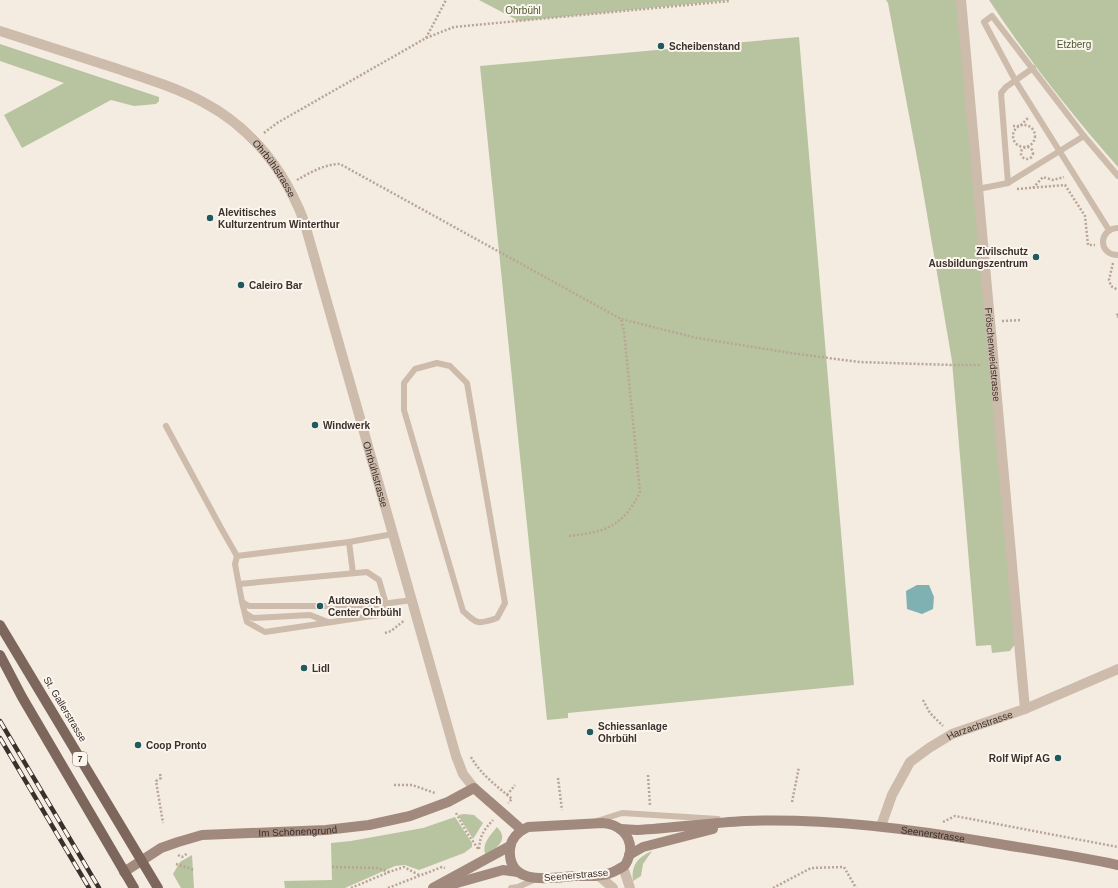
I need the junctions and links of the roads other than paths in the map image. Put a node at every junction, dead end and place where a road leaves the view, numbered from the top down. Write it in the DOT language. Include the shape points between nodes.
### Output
graph roads {
  1 [pos="961,0"];
  2 [pos="0,31"];
  3 [pos="1033,68"];
  4 [pos="1015,80"];
  5 [pos="1084,136"];
  6 [pos="1060,151"];
  7 [pos="1118,176"];
  8 [pos="1008,183"];
  9 [pos="978,189"];
  10 [pos="1118,228"];
  11 [pos="1109,230"];
  12 [pos="1117,255"];
  13 [pos="166,426"];
  14 [pos="393,534"];
  15 [pos="349,542"];
  16 [pos="237,556"];
  17 [pos="353,573"];
  18 [pos="239,584"];
  19 [pos="412,600"];
  20 [pos="242,602"];
  21 [pos="386,604"];
  22 [pos="244,613"];
  23 [pos="497,618"];
  24 [pos="330,622"];
  25 [pos="0,625"];
  26 [pos="0,655"];
  27 [pos="1118,669"];
  28 [pos="1025,709"];
  29 [pos="474,788"];
  30 [pos="746,821"];
  31 [pos="593,823"];
  32 [pos="881,826"];
  33 [pos="622,829"];
  34 [pos="522,830"];
  35 [pos="510,846"];
  36 [pos="629,855"];
  37 [pos="141,860"];
  38 [pos="1118,865"];
  39 [pos="623,867"];
  40 [pos="124,872"];
  41 [pos="518,872"];
  42 [pos="598,875"];
  43 [pos="537,878"];
  44 [pos="134,888"];
  45 [pos="158,888"];
  46 [pos="433,888"];
  47 [pos="440,888"];
  48 [pos="511,888"];
  49 [pos="613,888"];
  50 [pos="630,888"];
  1 -- 9 [label="street, Fröschenweidstrasse"];
  2 -- 14 [label="street, Ohrbühlstrasse" via="173,88 216,109 255,140 288,185 304,221"];
  3 -- 4 [label="lane"];
  3 -- 4 [label="lane" via="992,16 984,22"];
  3 -- 5 [label="lane"];
  4 -- 6 [label="lane"];
  4 -- 8 [label="lane" via="1001,93"];
  5 -- 6 [label="lane"];
  5 -- 7 [label="lane"];
  6 -- 8 [label="lane"];
  6 -- 11 [label="lane"];
  8 -- 9 [label="lane"];
  9 -- 28 [label="street, Fröschenweidstrasse"];
  10 -- 11 [label="lane"];
  11 -- 12 [label="lane" via="1104,236 1103,244 1108,252"];
  13 -- 16 [label="lane"];
  14 -- 15 [label="lane"];
  14 -- 19 [label="street, Ohrbühlstrasse"];
  15 -- 16 [label="lane"];
  15 -- 17 [label="lane"];
  16 -- 18 [label="lane" via="235,564"];
  17 -- 18 [label="lane"];
  17 -- 21 [label="lane" via="367,572 379,580"];
  18 -- 20 [label="lane"];
  19 -- 21 [label="lane"];
  19 -- 29 [label="street, Ohrbühlstrasse" via="456,756"];
  20 -- 21 [label="lane" via="249,606 273,607"];
  20 -- 22 [label="lane"];
  21 -- 24 [label="lane" via="385,611 379,615"];
  22 -- 24 [label="lane" via="253,618 310,615"];
  22 -- 24 [label="lane" via="247,622 265,632"];
  23 -- 23 [label="lane" via="484,623 474,621 463,611 404,410 404,383 415,369 437,364 450,366 467,382 505,603"];
  25 -- 37 [label="main road, St. Gallerstrasse / 7"];
  26 -- 40 [label="main road, 7"];
  27 -- 28 [label="street, Harzachstrasse"];
  28 -- 32 [label="street, Harzachstrasse" via="952,734 910,762 892,794"];
  29 -- 34 [label="main road, Ohrbühlstrasse"];
  29 -- 37 [label="main road, Im Schönengrund" via="448,802 410,816 369,825 326,830 202,835 161,848"];
  30 -- 31 [label="lane, Seenerstrasse" via="622,813"];
  30 -- 32 [label="main road, Seenerstrasse"];
  30 -- 33 [label="main road, Seenerstrasse"];
  30 -- 36 [label="main road, Seenerstrasse" via="642,847"];
  31 -- 33 [label="main road, Seenerstrasse" via="609,823"];
  31 -- 34 [label="main road, Seenerstrasse" via="535,826"];
  32 -- 38 [label="main road, Seenerstrasse" via="924,831"];
  33 -- 36 [label="main road" via="629,841"];
  34 -- 35 [label="main road" via="516,834"];
  35 -- 41 [label="main road" via="511,860"];
  35 -- 46 [label="main road"];
  36 -- 39 [label="main road"];
  37 -- 40 [label="main road, Im Schönengrund"];
  37 -- 45 [label="main road, St. Gallerstrasse / 7"];
  39 -- 42 [label="main road, Seenerstrasse"];
  39 -- 50 [label="street"];
  40 -- 44 [label="main road, 7"];
  41 -- 43 [label="main road, Seenerstrasse" via="530,878"];
  41 -- 47 [label="main road, Seenerstrasse" via="503,870"];
  42 -- 43 [label="main road, Seenerstrasse"];
  42 -- 49 [label="street"];
  43 -- 48 [label="lane, Seenerstrasse"];
}
